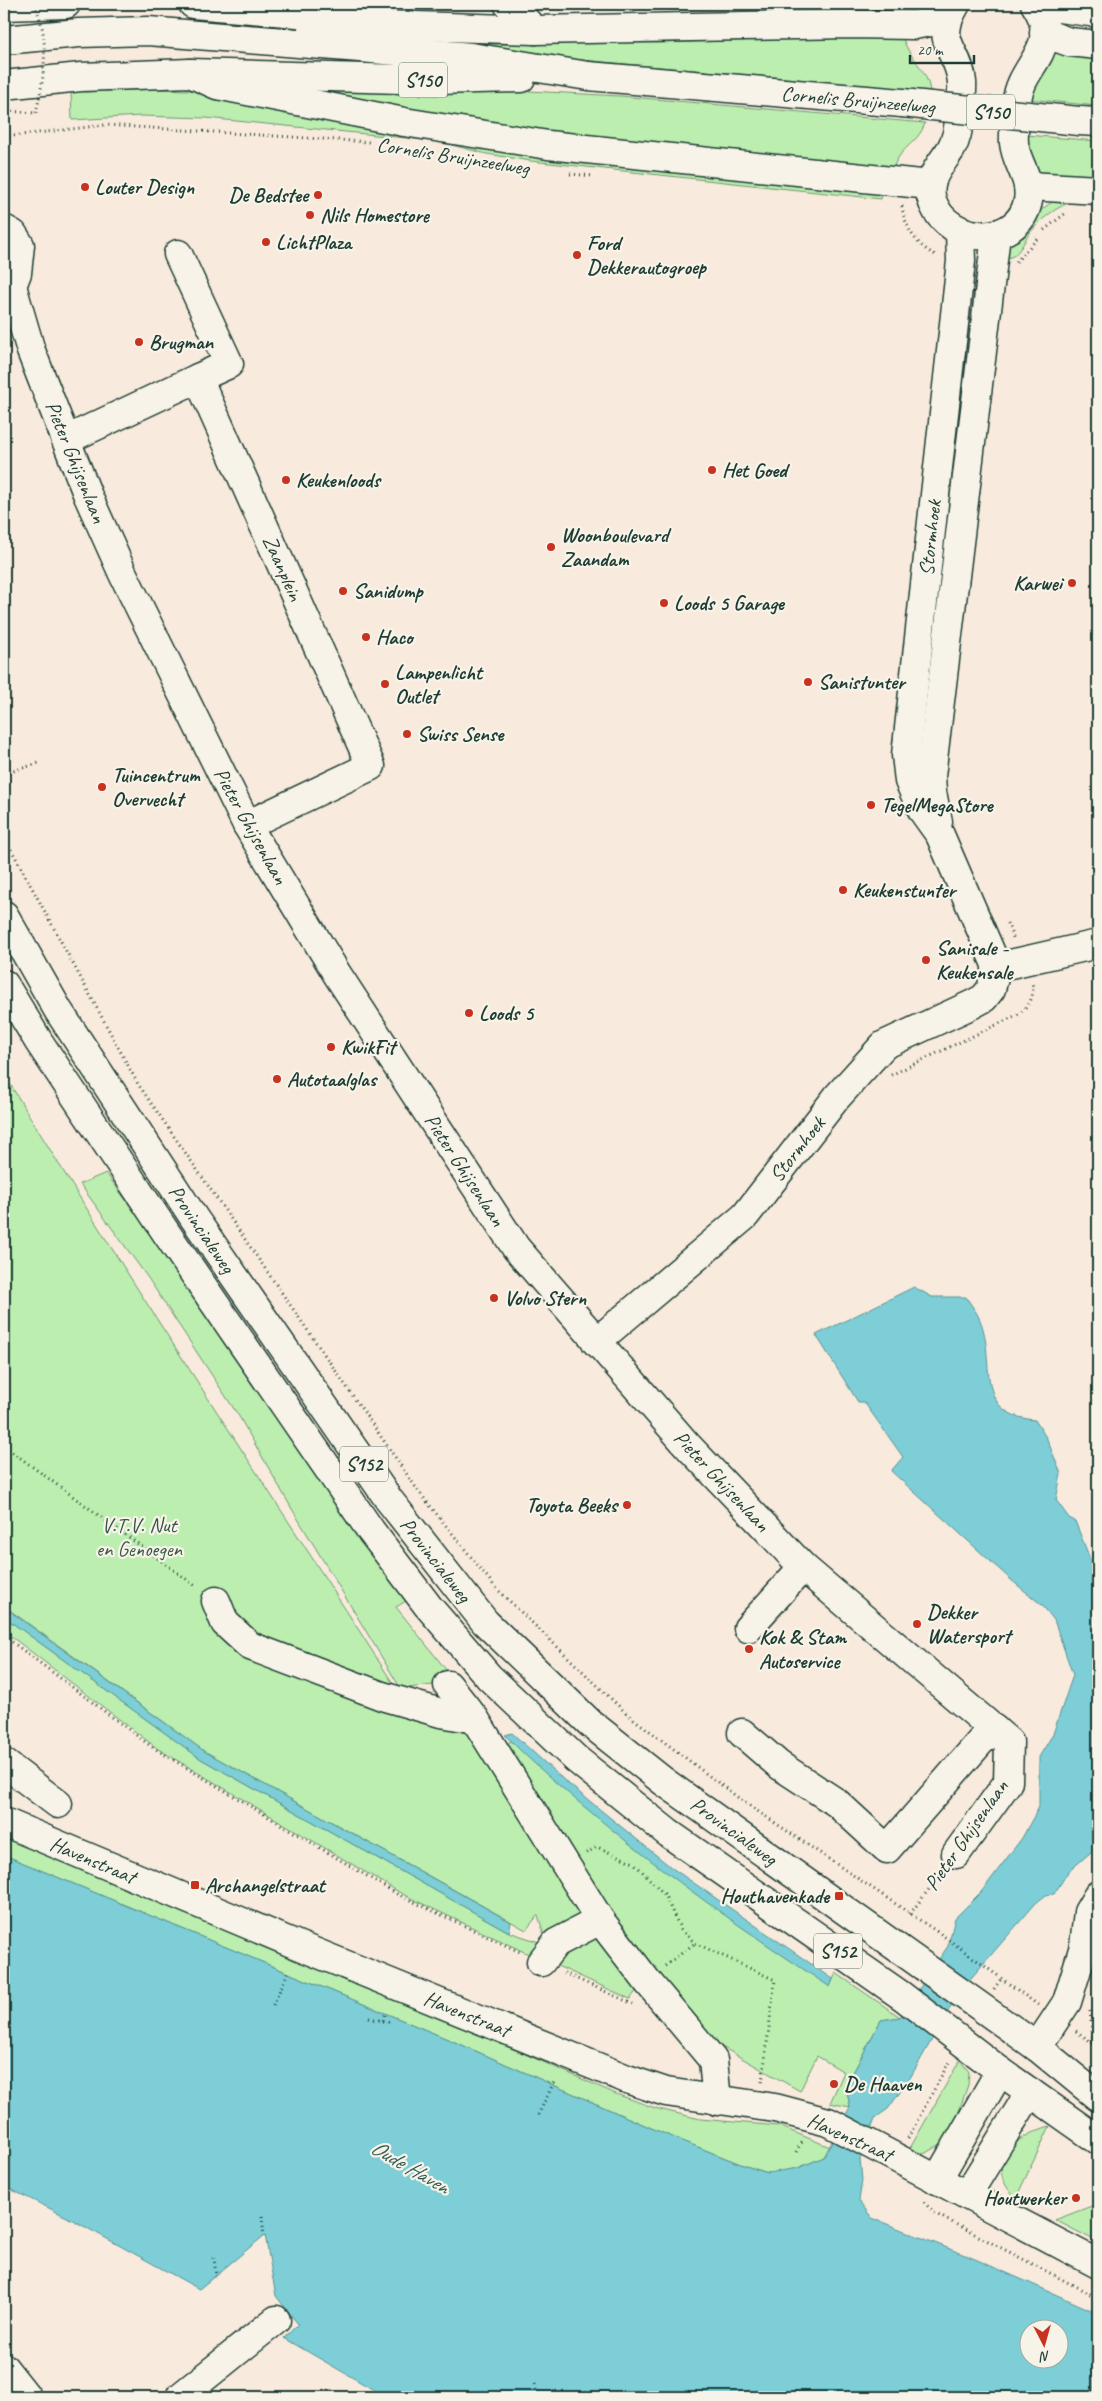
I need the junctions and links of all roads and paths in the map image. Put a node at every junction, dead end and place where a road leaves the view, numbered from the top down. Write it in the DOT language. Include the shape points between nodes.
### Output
graph roads {
  1 [pos="34,4"];
  2 [pos="66,4"];
  3 [pos="192,4"];
  4 [pos="508,4"];
  5 [pos="1036,5"];
  6 [pos="4,6"];
  7 [pos="951,12"];
  8 [pos="1098,13"];
  9 [pos="385,25"];
  10 [pos="535,30"];
  11 [pos="1044,33"];
  12 [pos="247,39"];
  13 [pos="4,40"];
  14 [pos="1098,45"];
  15 [pos="190,73"];
  16 [pos="588,76"];
  17 [pos="4,85"];
  18 [pos="4,110"];
  19 [pos="1088,121"];
  20 [pos="4,137"];
  21 [pos="376,142"];
  22 [pos="568,174"];
  23 [pos="596,177"];
  24 [pos="930,185"];
  25 [pos="1029,186"];
  26 [pos="1098,190"];
  27 [pos="4,228"];
  28 [pos="960,232"];
  29 [pos="996,235"];
  30 [pos="178,254"];
  31 [pos="8,284"];
  32 [pos="198,378"];
  33 [pos="942,417"];
  34 [pos="974,420"];
  35 [pos="66,440"];
  36 [pos="42,762"];
  37 [pos="4,774"];
  38 [pos="247,825"];
  39 [pos="4,836"];
  40 [pos="940,836"];
  41 [pos="4,915"];
  42 [pos="1098,944"];
  43 [pos="997,967"];
  44 [pos="4,984"];
  45 [pos="596,1342"];
  46 [pos="4,1446"];
  47 [pos="803,1567"];
  48 [pos="216,1601"];
  49 [pos="748,1628"];
  50 [pos="4,1636"];
  51 [pos="448,1685"];
  52 [pos="475,1720"];
  53 [pos="995,1730"];
  54 [pos="742,1733"];
  55 [pos="4,1763"];
  56 [pos="58,1804"];
  57 [pos="4,1822"];
  58 [pos="956,1854"];
  59 [pos="566,1865"];
  60 [pos="1098,1896"];
  61 [pos="910,1914"];
  62 [pos="600,1920"];
  63 [pos="541,1962"];
  64 [pos="986,1969"];
  65 [pos="289,1970"];
  66 [pos="1001,1979"];
  67 [pos="273,2005"];
  68 [pos="976,2005"];
  69 [pos="386,2012"];
  70 [pos="368,2018"];
  71 [pos="383,2021"];
  72 [pos="392,2023"];
  73 [pos="957,2038"];
  74 [pos="1037,2047"];
  75 [pos="1000,2071"];
  76 [pos="554,2082"];
  77 [pos="1030,2092"];
  78 [pos="1098,2097"];
  79 [pos="717,2100"];
  80 [pos="760,2106"];
  81 [pos="538,2115"];
  82 [pos="1098,2140"];
  83 [pos="802,2141"];
  84 [pos="796,2152"];
  85 [pos="897,2157"];
  86 [pos="930,2190"];
  87 [pos="967,2195"];
  88 [pos="262,2216"];
  89 [pos="264,2236"];
  90 [pos="214,2257"];
  91 [pos="1098,2264"];
  92 [pos="216,2277"];
  93 [pos="1098,2298"];
  94 [pos="276,2320"];
  95 [pos="4,2368"];
  96 [pos="535,2384"];
  97 [pos="27,2397"];
  98 [pos="180,2397"];
  99 [pos="537,2397"];
  1 -- 18 [label="path, bridge" via="44,43 44,82 36,113"];
  2 -- 6 [label="street"];
  3 -- 9 [label="street" via="331,16"];
  4 -- 10 [label="street"];
  5 -- 8 [label="street"];
  5 -- 11 [label="street"];
  7 -- 10 [label="street" via="914,25"];
  7 -- 24 [label="street" via="948,46 962,82 959,126 952,148 937,166"];
  9 -- 10 [label="street"];
  9 -- 12 [label="street" via="334,31 295,30"];
  11 -- 14 [label="street" via="1069,42"];
  11 -- 25 [label="street" via="1036,60 1017,94 1014,142"];
  12 -- 13 [label="street, Cornelis Bruijnzeelweg / S150" via="148,31"];
  12 -- 16 [label="street, Cornelis Bruijnzeelweg / S150" via="471,57"];
  15 -- 16 [label="street, Cornelis Bruijnzeelweg / S150" via="437,80"];
  15 -- 17 [label="street, Cornelis Bruijnzeelweg / S150" via="81,77"];
  15 -- 24 [label="street" via="217,85 503,139"];
  16 -- 19 [label="street, Cornelis Bruijnzeelweg / S150, bridge"];
  20 -- 21 [label="path, Cornelis Bruijnzeelweg" via="105,125"];
  22 -- 23 [label="path"];
  24 -- 28 [label="street" via="933,203 940,215"];
  25 -- 26 [label="street"];
  25 -- 29 [label="street" via="1028,202 1022,214 1015,223"];
  27 -- 31 [label="street, Pieter Ghijsenlaan" via="20,245 18,265"];
  28 -- 29 [label="street" via="976,236"];
  28 -- 33 [label="street, Stormhoek" via="961,261"];
  29 -- 34 [label="street, Stormhoek"];
  30 -- 32 [label="street" via="229,364"];
  31 -- 35 [label="street, Pieter Ghijsenlaan"];
  32 -- 35 [label="street"];
  32 -- 38 [label="street, Zaanplein" via="371,766"];
  33 -- 34 [label="street"];
  33 -- 40 [label="street, Stormhoek" via="906,756 909,781 922,810"];
  34 -- 40 [label="street, Stormhoek" via="932,776"];
  35 -- 38 [label="street, Pieter Ghijsenlaan" via="123,574"];
  36 -- 37 [label="path"];
  38 -- 45 [label="street, Pieter Ghijsenlaan" via="337,974 516,1248"];
  39 -- 61 [label="path, Provincialeweg" via="138,1084 419,1492 496,1588 627,1714 744,1802"];
  40 -- 43 [label="street, Stormhoek"];
  41 -- 68 [label="street, Provincialeweg / S152" via="58,1010 194,1218 389,1500 485,1622 590,1723 663,1781"];
  42 -- 43 [label="street"];
  43 -- 45 [label="street, Stormhoek" via="991,989 984,998 896,1038 874,1054 745,1216"];
  44 -- 73 [label="street, Provincialeweg / S152" via="167,1234 372,1531 428,1606 490,1677 576,1759 668,1834 902,1996"];
  45 -- 47 [label="street, Pieter Ghijsenlaan" via="687,1445"];
  46 -- 48 [label="path"];
  47 -- 49 [label="street"];
  47 -- 53 [label="street, Pieter Ghijsenlaan"];
  48 -- 52 [label="street" via="225,1623 250,1646 382,1696"];
  50 -- 63 [label="path" via="152,1747 397,1894"];
  51 -- 52 [label="street"];
  52 -- 59 [label="street"];
  53 -- 54 [label="street" via="981,1741 887,1849 837,1803 779,1765"];
  53 -- 58 [label="street, Pieter Ghijsenlaan" via="1009,1742 1008,1782"];
  55 -- 56 [label="street"];
  57 -- 79 [label="street, Havenstraat" via="627,2079 666,2092"];
  58 -- 61 [label="path, Pieter Ghijsenlaan"];
  59 -- 62 [label="street"];
  59 -- 80 [label="path" via="597,1848 634,1864 664,1894 681,1930 695,1942 775,1980"];
  60 -- 74 [label="street" via="1088,1912 1084,1946 1067,2002"];
  61 -- 64 [label="path, Provincialeweg"];
  62 -- 63 [label="street" via="556,1943"];
  62 -- 79 [label="street" via="713,2060"];
  65 -- 67 [label="path"];
  66 -- 68 [label="path"];
  68 -- 74 [label="street, Provincialeweg / S152"];
  69 -- 71 [label="path"];
  70 -- 71 [label="path"];
  71 -- 72 [label="path"];
  73 -- 75 [label="street, Provincialeweg / S152"];
  73 -- 85 [label="path"];
  74 -- 75 [label="street"];
  74 -- 77 [label="street"];
  74 -- 78 [label="street, Provincialeweg / S152"];
  75 -- 77 [label="street, Provincialeweg / S152"];
  75 -- 86 [label="street"];
  76 -- 81 [label="path"];
  77 -- 82 [label="street, Provincialeweg / S152"];
  77 -- 87 [label="street"];
  79 -- 80 [label="street, Havenstraat"];
  80 -- 85 [label="street, Havenstraat" via="828,2122"];
  83 -- 84 [label="path"];
  85 -- 86 [label="street, Havenstraat"];
  86 -- 87 [label="street, Havenstraat"];
  86 -- 93 [label="path" via="934,2213"];
  87 -- 91 [label="street"];
  88 -- 89 [label="path"];
  90 -- 92 [label="path"];
  94 -- 98 [label="street"];
  95 -- 97 [label="street"];
  96 -- 99 [label="path"];
}
